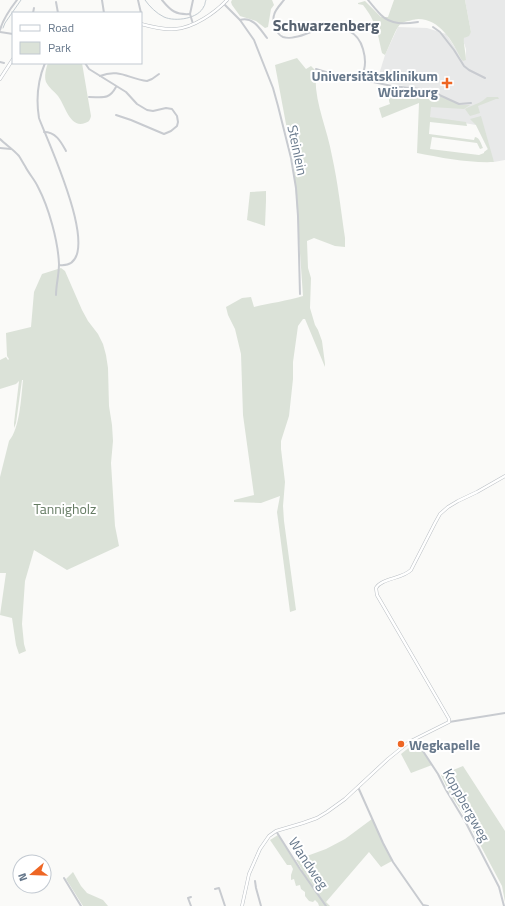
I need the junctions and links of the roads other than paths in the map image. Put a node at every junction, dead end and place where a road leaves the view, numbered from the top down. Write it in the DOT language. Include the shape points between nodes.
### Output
graph roads {
  1 [pos="17,0"];
  2 [pos="102,0"];
  3 [pos="138,0"];
  4 [pos="162,0"];
  5 [pos="193,0"];
  6 [pos="227,0"];
  7 [pos="284,0"];
  8 [pos="368,0"];
  9 [pos="56,2"];
  10 [pos="224,4"];
  11 [pos="34,8"];
  12 [pos="33,12"];
  13 [pos="58,12"];
  14 [pos="104,12"];
  15 [pos="141,12"];
  16 [pos="190,15"];
  17 [pos="240,20"];
  18 [pos="418,22"];
  19 [pos="142,24"];
  20 [pos="193,24"];
  21 [pos="433,27"];
  22 [pos="0,31"];
  23 [pos="12,34"];
  24 [pos="267,38"];
  25 [pos="12,61"];
  26 [pos="0,62"];
  27 [pos="4,64"];
  28 [pos="45,64"];
  29 [pos="86,64"];
  30 [pos="316,69"];
  31 [pos="159,74"];
  32 [pos="100,76"];
  33 [pos="485,78"];
  34 [pos="0,79"];
  35 [pos="361,79"];
  36 [pos="116,87"];
  37 [pos="89,97"];
  38 [pos="471,103"];
  39 [pos="116,115"];
  40 [pos="44,132"];
  41 [pos="0,139"];
  42 [pos="0,148"];
  43 [pos="12,150"];
  44 [pos="66,151"];
  45 [pos="59,265"];
  46 [pos="300,294"];
  47 [pos="56,295"];
  48 [pos="505,476"];
  49 [pos="505,713"];
  50 [pos="449,722"];
  51 [pos="415,739"];
  52 [pos="358,786"];
  53 [pos="276,831"];
  54 [pos="64,878"];
  55 [pos="255,881"];
  56 [pos="215,888"];
  57 [pos="191,897"];
  58 [pos="81,906"];
  59 [pos="191,906"];
  60 [pos="225,906"];
  61 [pos="242,906"];
  62 [pos="261,906"];
  63 [pos="326,906"];
  64 [pos="423,906"];
  65 [pos="428,906"];
  66 [pos="504,906"];
  1 -- 22 [label="street"];
  2 -- 14 [label="street"];
  3 -- 15 [label="street"];
  4 -- 16 [label="street" via="176,13"];
  5 -- 16 [label="street"];
  6 -- 10 [label="street"];
  7 -- 35 [label="street" via="273,16 278,33 283,37 294,37 326,27 336,27 354,33 362,45 365,60"];
  8 -- 18 [label="street" via="385,19 406,24"];
  9 -- 13 [label="street"];
  10 -- 17 [label="street, Steinlein"];
  10 -- 20 [label="street"];
  11 -- 12 [label="street"];
  16 -- 20 [label="street"];
  17 -- 24 [label="street, Steinlein" via="244,18 252,21"];
  17 -- 46 [label="street, Steinlein" via="256,43 274,88 291,158 297,202"];
  19 -- 20 [label="street" via="179,29"];
  21 -- 33 [label="street" via="454,50 464,66"];
  22 -- 23 [label="street"];
  25 -- 34 [label="street"];
  26 -- 27 [label="street"];
  28 -- 40 [label="street" via="40,78 37,108"];
  29 -- 32 [label="street"];
  30 -- 35 [label="street" via="332,76"];
  31 -- 32 [label="street" via="147,81 116,73"];
  32 -- 36 [label="street"];
  35 -- 38 [label="street" via="425,91 459,104"];
  36 -- 37 [label="street" via="109,96"];
  36 -- 39 [label="street" via="147,110 172,109 178,122 171,132 164,134"];
  40 -- 44 [label="street" via="56,136"];
  40 -- 45 [label="street" via="67,188 77,231 76,255 72,262"];
  41 -- 43 [label="street"];
  42 -- 43 [label="street"];
  43 -- 45 [label="street" via="21,158 42,197 50,218"];
  45 -- 47 [label="street"];
  48 -- 50 [label="street" via="448,507 440,514 411,570 376,588 377,595"];
  49 -- 50 [label="street"];
  50 -- 51 [label="street"];
  51 -- 52 [label="street"];
  51 -- 66 [label="street, Koppbergweg" via="466,823 499,888"];
  52 -- 53 [label="street" via="327,812 303,824"];
  52 -- 64 [label="street" via="393,862"];
  53 -- 61 [label="street" via="266,839 249,874"];
  53 -- 63 [label="street, Wandweg"];
  54 -- 58 [label="street"];
  55 -- 62 [label="street"];
  56 -- 60 [label="street" via="219,888"];
  57 -- 59 [label="street" via="188,898"];
  64 -- 65 [label="street"];
}
